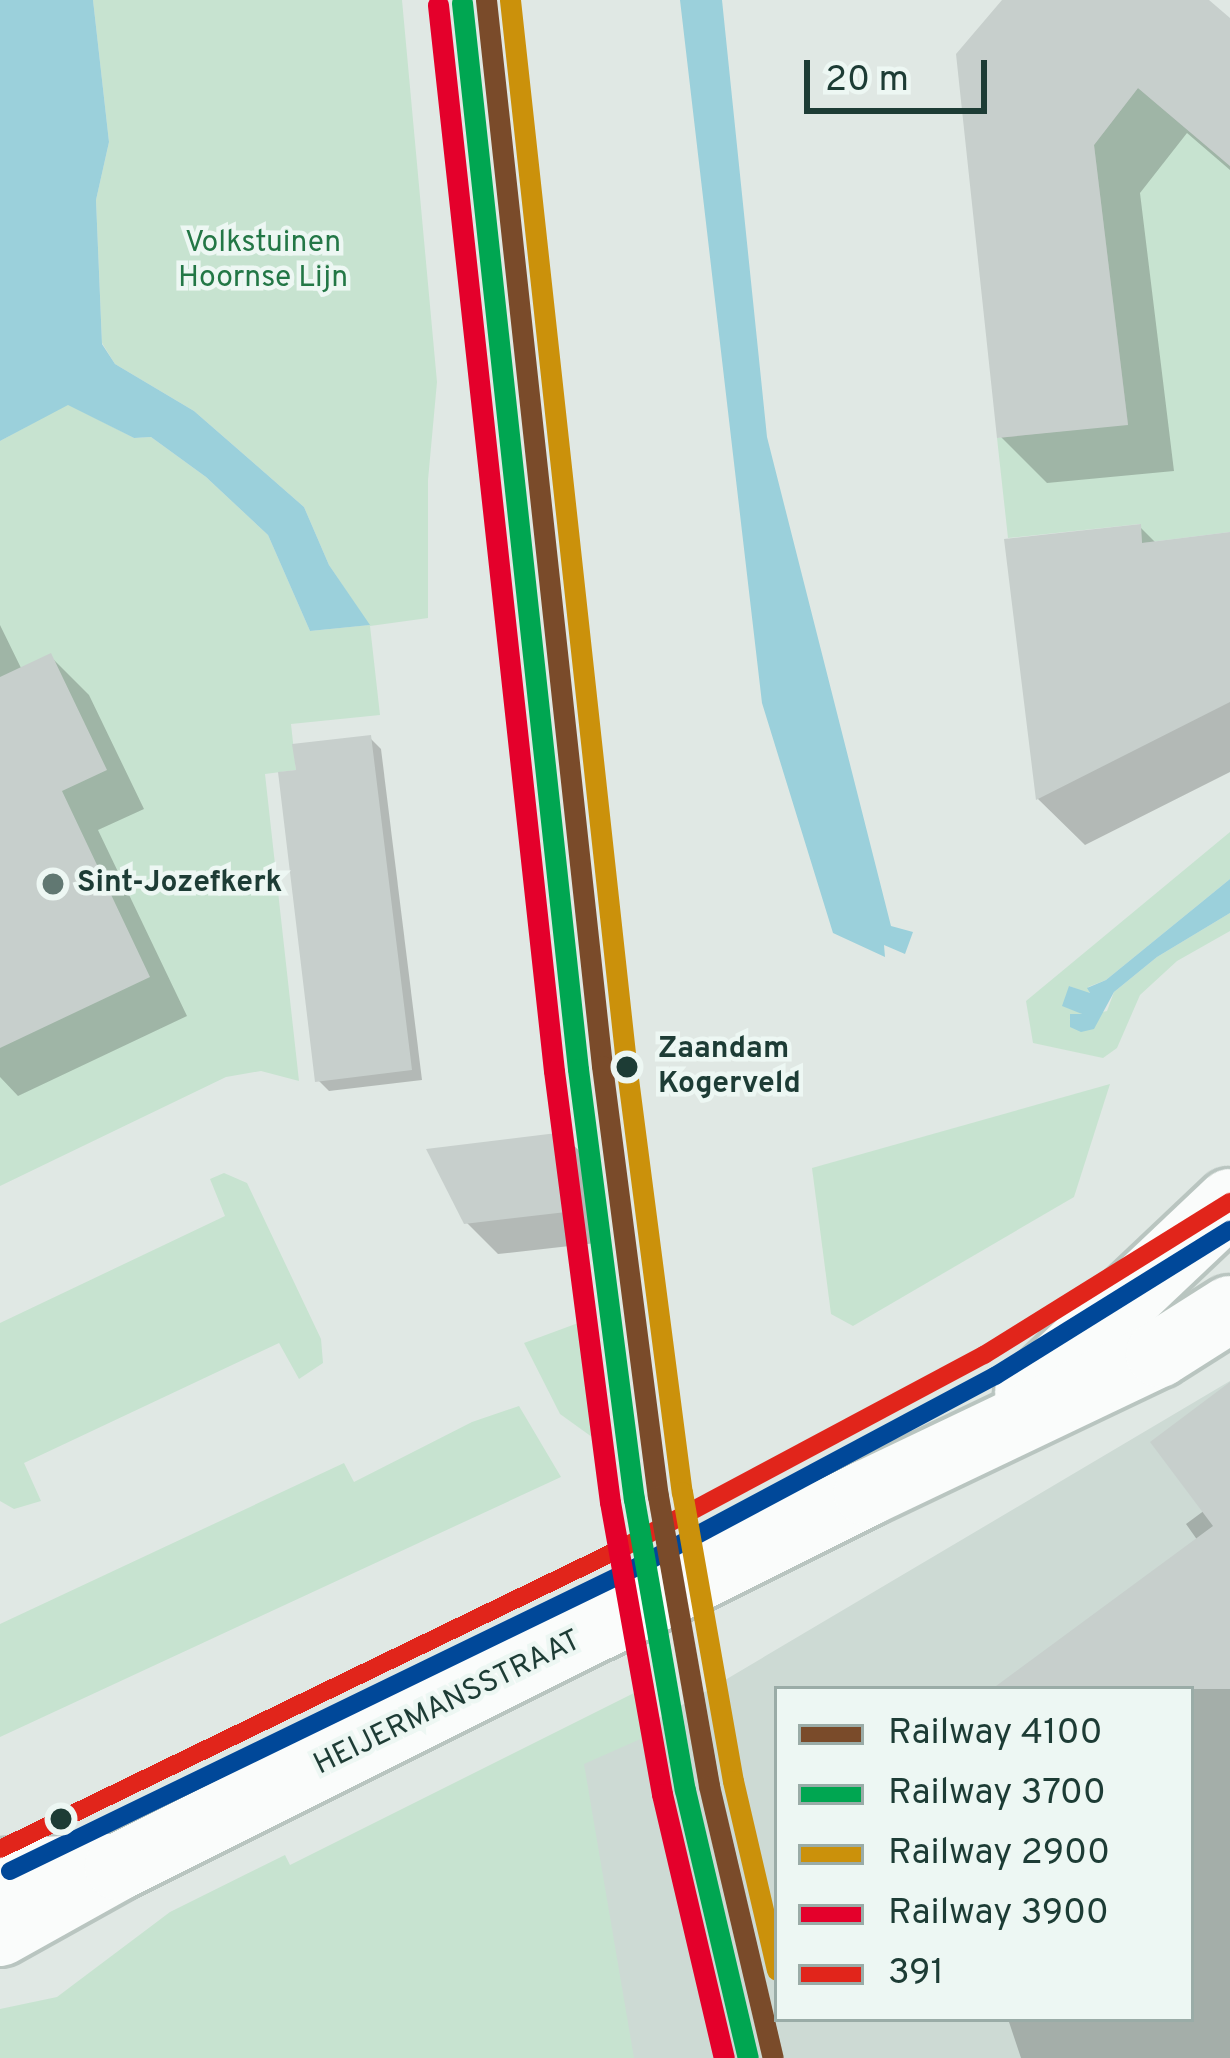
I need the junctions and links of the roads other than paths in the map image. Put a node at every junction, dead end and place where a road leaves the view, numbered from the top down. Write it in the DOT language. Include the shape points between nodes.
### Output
graph roads {
  1 [pos="1230,1202"];
  2 [pos="1230,1309"];
  3 [pos="970,1444"];
  4 [pos="118,1867"];
  5 [pos="0,1872"];
  6 [pos="0,1933"];
  1 -- 3 [label="main road, HEIJERMANSSTRAAT"];
  2 -- 3 [label="main road, HEIJERMANSSTRAAT" via="1159,1354"];
  3 -- 4 [label="main road, HEIJERMANSSTRAAT"];
  4 -- 5 [label="main road, HEIJERMANSSTRAAT"];
  4 -- 6 [label="main road, HEIJERMANSSTRAAT"];
}
